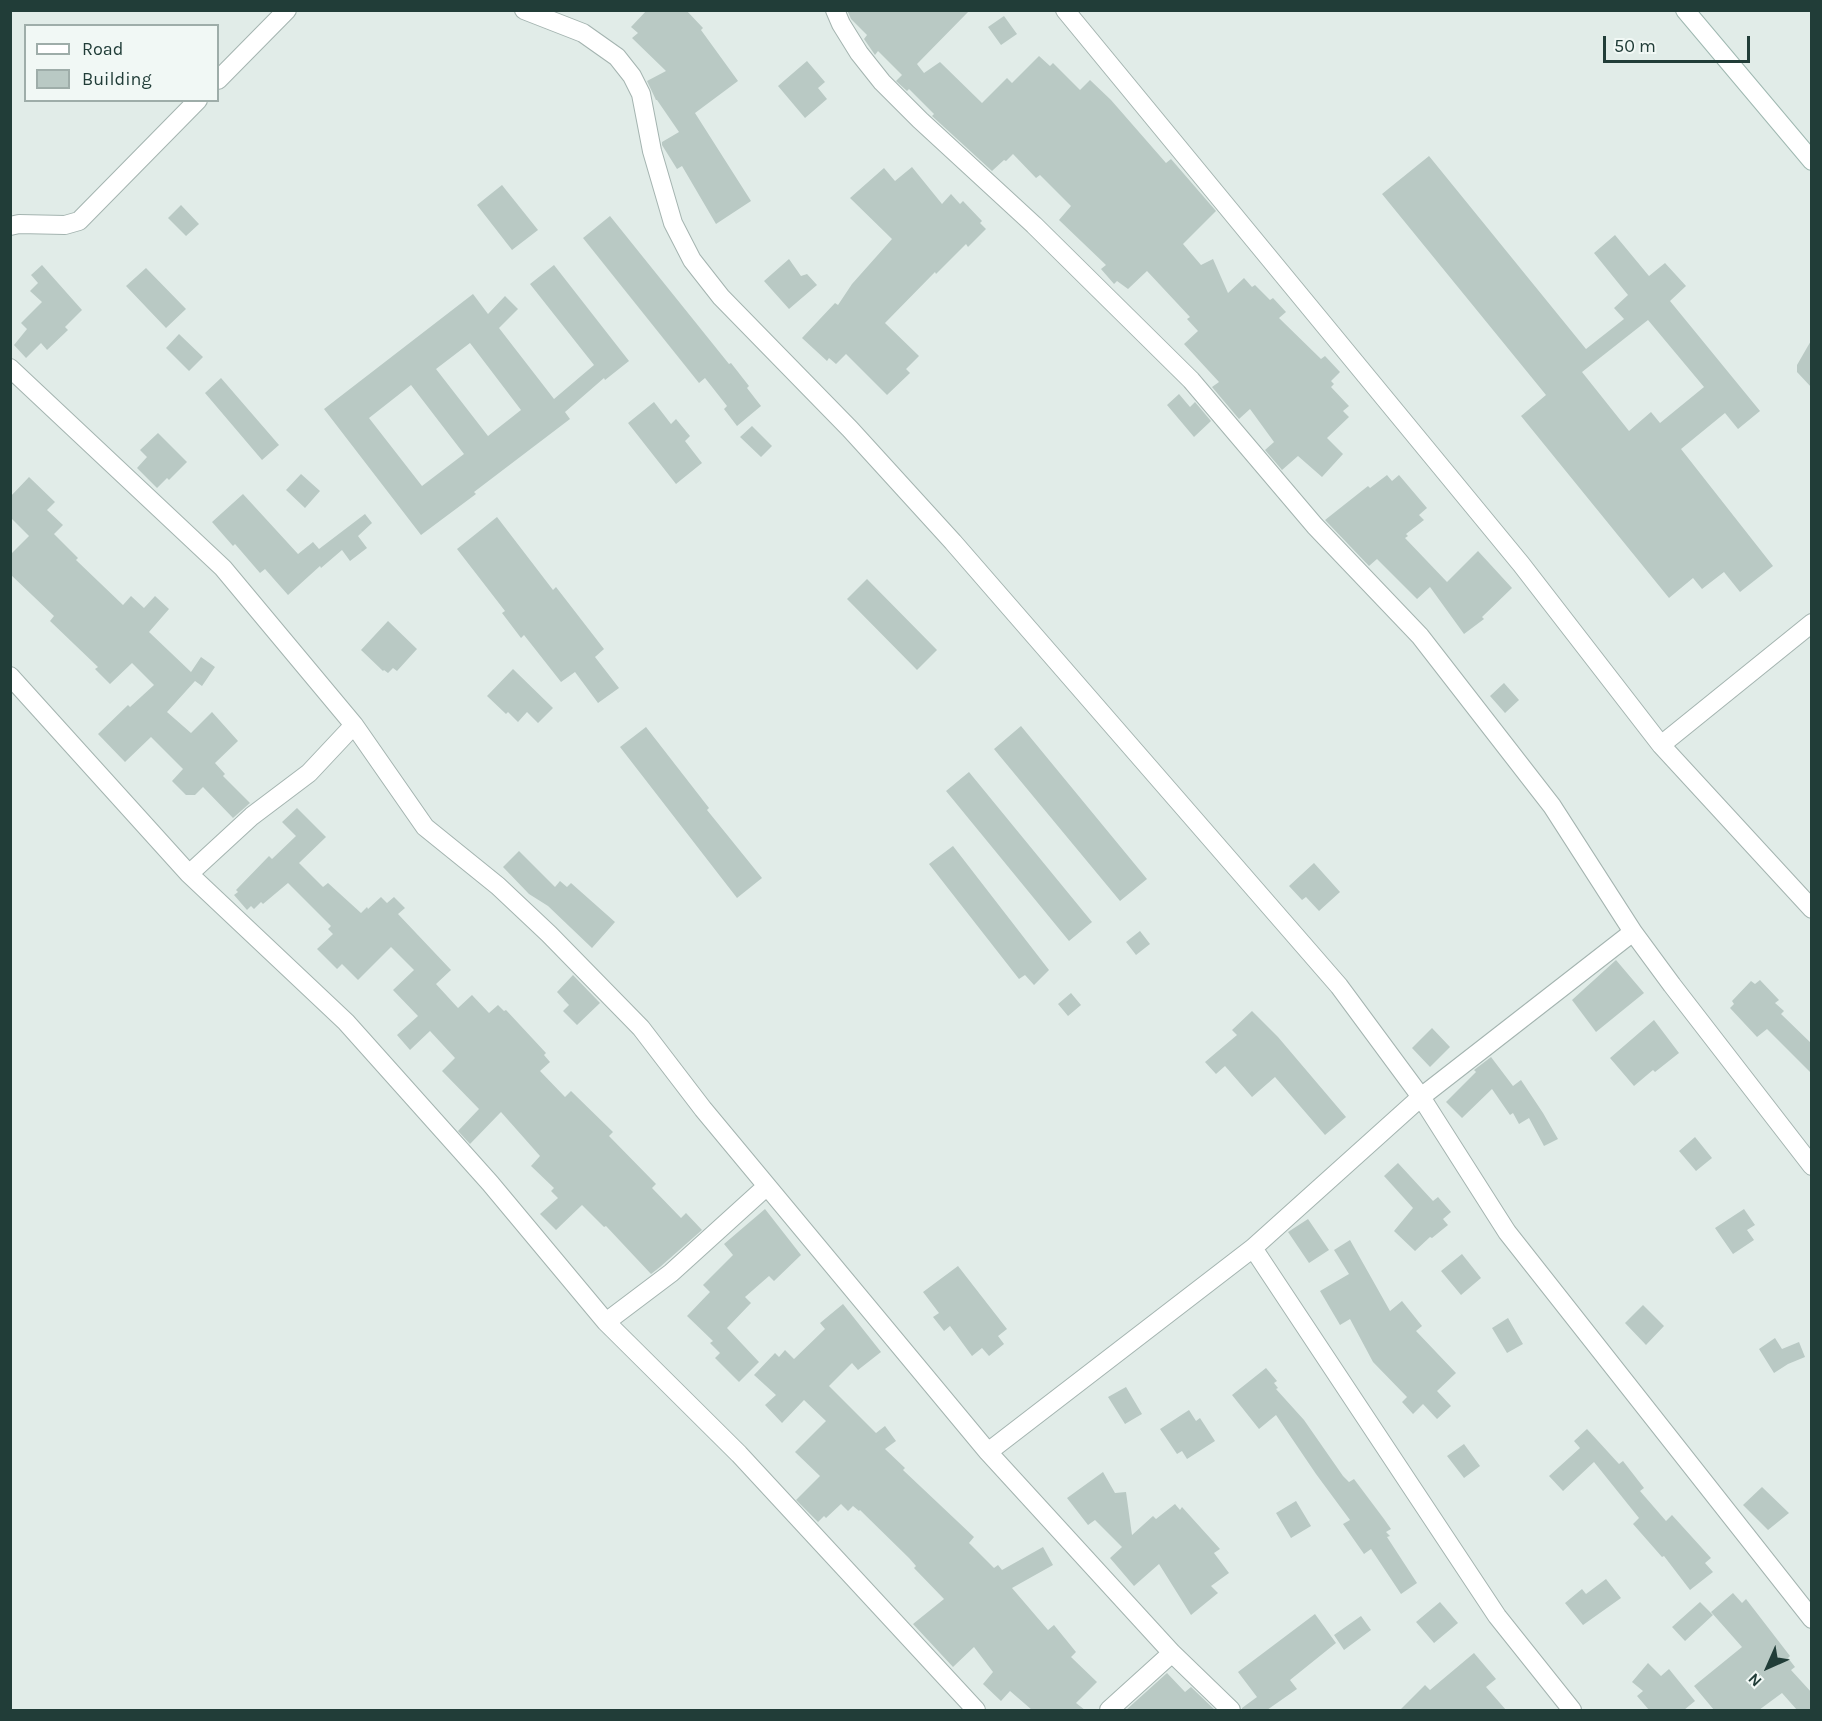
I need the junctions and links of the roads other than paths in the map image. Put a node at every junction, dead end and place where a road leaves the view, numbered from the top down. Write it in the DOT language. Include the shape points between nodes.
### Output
graph roads {
  1 [pos="286,10"];
  2 [pos="524,10"];
  3 [pos="835,10"];
  4 [pos="1065,10"];
  5 [pos="1685,10"];
  6 [pos="219,79"];
  7 [pos="196,102"];
  8 [pos="1812,161"];
  9 [pos="10,226"];
  10 [pos="10,368"];
  11 [pos="1812,623"];
  12 [pos="10,676"];
  13 [pos="354,725"];
  14 [pos="1660,746"];
  15 [pos="189,874"];
  16 [pos="1812,909"];
  17 [pos="1633,932"];
  18 [pos="1422,1097"];
  19 [pos="1812,1166"];
  20 [pos="767,1186"];
  21 [pos="1253,1248"];
  22 [pos="606,1322"];
  23 [pos="988,1452"];
  24 [pos="1812,1619"];
  25 [pos="1172,1653"];
  26 [pos="976,1710"];
  27 [pos="1109,1710"];
  28 [pos="1231,1710"];
  29 [pos="1572,1710"];
  1 -- 6 [label="street"];
  2 -- 18 [label="street" via="583,33 617,57 641,94 652,151 673,223 692,260 722,297 953,542 1332,978"];
  3 -- 17 [label="street" via="859,54 882,82 1191,380 1315,526 1420,636 1552,806"];
  4 -- 14 [label="street" via="1521,564"];
  5 -- 8 [label="street"];
  7 -- 9 [label="street" via="79,221"];
  10 -- 13 [label="street" via="223,568"];
  11 -- 14 [label="street"];
  12 -- 15 [label="street"];
  13 -- 15 [label="street" via="309,773 252,816"];
  13 -- 20 [label="street" via="425,827 498,886 640,1028"];
  14 -- 16 [label="street"];
  15 -- 22 [label="street" via="346,1022 490,1183"];
  17 -- 18 [label="street"];
  17 -- 19 [label="street"];
  18 -- 21 [label="street"];
  18 -- 24 [label="street" via="1507,1232"];
  20 -- 22 [label="street" via="671,1272"];
  20 -- 23 [label="street"];
  21 -- 23 [label="street"];
  21 -- 29 [label="street" via="1497,1616"];
  22 -- 26 [label="street" via="740,1454"];
  23 -- 25 [label="street"];
  25 -- 27 [label="street"];
  25 -- 28 [label="street"];
}
